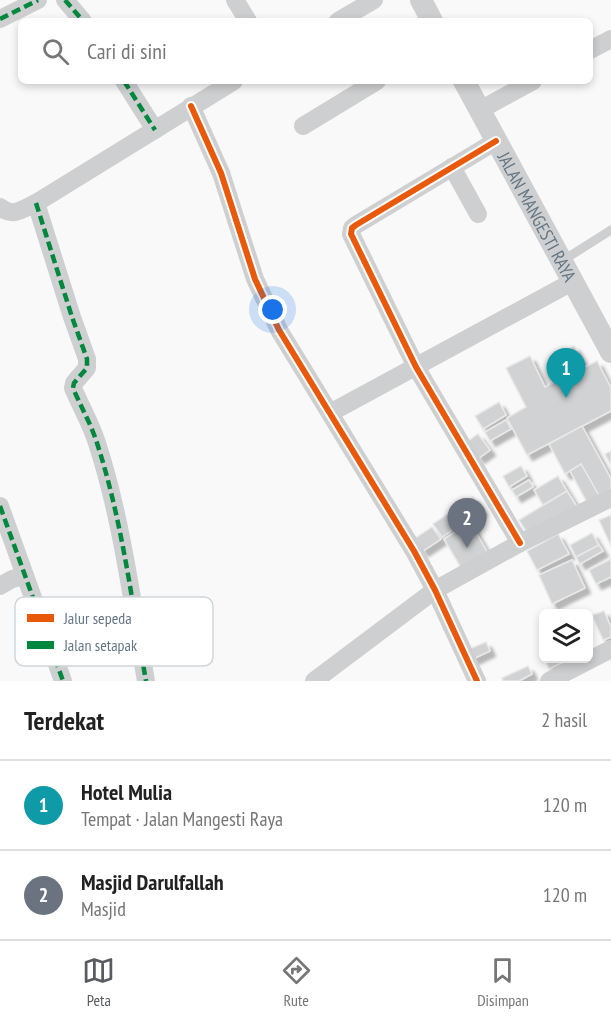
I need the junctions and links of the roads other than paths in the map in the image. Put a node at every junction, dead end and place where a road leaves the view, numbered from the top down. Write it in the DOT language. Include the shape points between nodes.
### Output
graph roads {
  1 [pos="38,0"];
  2 [pos="65,0"];
  3 [pos="235,0"];
  4 [pos="374,0"];
  5 [pos="421,0"];
  6 [pos="80,18"];
  7 [pos="246,18"];
  8 [pos="343,18"];
  9 [pos="430,18"];
  10 [pos="0,19"];
  11 [pos="611,39"];
  12 [pos="593,49"];
  13 [pos="126,84"];
  14 [pos="229,84"];
  15 [pos="372,84"];
  16 [pos="466,84"];
  17 [pos="528,84"];
  18 [pos="191,106"];
  19 [pos="480,110"];
  20 [pos="303,126"];
  21 [pos="155,130"];
  22 [pos="496,141"];
  23 [pos="452,167"];
  24 [pos="36,203"];
  25 [pos="0,207"];
  26 [pos="478,214"];
  27 [pos="611,230"];
  28 [pos="562,261"];
  29 [pos="572,282"];
  30 [pos="611,352"];
  31 [pos="416,367"];
  32 [pos="330,413"];
  33 [pos="611,498"];
  34 [pos="0,506"];
  35 [pos="3,526"];
  36 [pos="520,543"];
  37 [pos="25,576"];
  38 [pos="0,586"];
  39 [pos="435,590"];
  40 [pos="32,597"];
  41 [pos="131,597"];
  42 [pos="611,649"];
  43 [pos="57,666"];
  44 [pos="143,666"];
  45 [pos="62,681"];
  46 [pos="146,681"];
  47 [pos="314,681"];
  48 [pos="477,681"];
  49 [pos="549,681"];
  1 -- 10 [label="street"];
  2 -- 6 [label="street"];
  3 -- 7 [label="street"];
  4 -- 8 [label="street"];
  5 -- 9 [label="street"];
  11 -- 12 [label="street"];
  13 -- 21 [label="street"];
  14 -- 18 [label="street"];
  15 -- 20 [label="street"];
  16 -- 19 [label="street, JALAN MANGESTI RAYA"];
  17 -- 19 [label="street"];
  18 -- 21 [label="street"];
  18 -- 32 [label="street" via="220,172 255,279 279,330"];
  19 -- 22 [label="street, JALAN MANGESTI RAYA"];
  21 -- 24 [label="street"];
  22 -- 23 [label="street"];
  22 -- 28 [label="street, JALAN MANGESTI RAYA"];
  23 -- 26 [label="street"];
  23 -- 31 [label="street" via="351,231"];
  24 -- 25 [label="street" via="14,213"];
  24 -- 41 [label="street" via="87,359 87,368 73,388 105,470"];
  27 -- 28 [label="lane"];
  28 -- 29 [label="street, JALAN MANGESTI RAYA"];
  29 -- 30 [label="street, JALAN MANGESTI RAYA"];
  29 -- 31 [label="street"];
  31 -- 32 [label="street"];
  31 -- 36 [label="street"];
  32 -- 39 [label="street"];
  33 -- 36 [label="street"];
  34 -- 35 [label="street"];
  35 -- 37 [label="street"];
  36 -- 39 [label="street"];
  37 -- 38 [label="street"];
  37 -- 40 [label="street"];
  39 -- 47 [label="street"];
  39 -- 48 [label="street"];
  42 -- 49 [label="street"];
  43 -- 45 [label="street"];
  44 -- 46 [label="street"];
}
